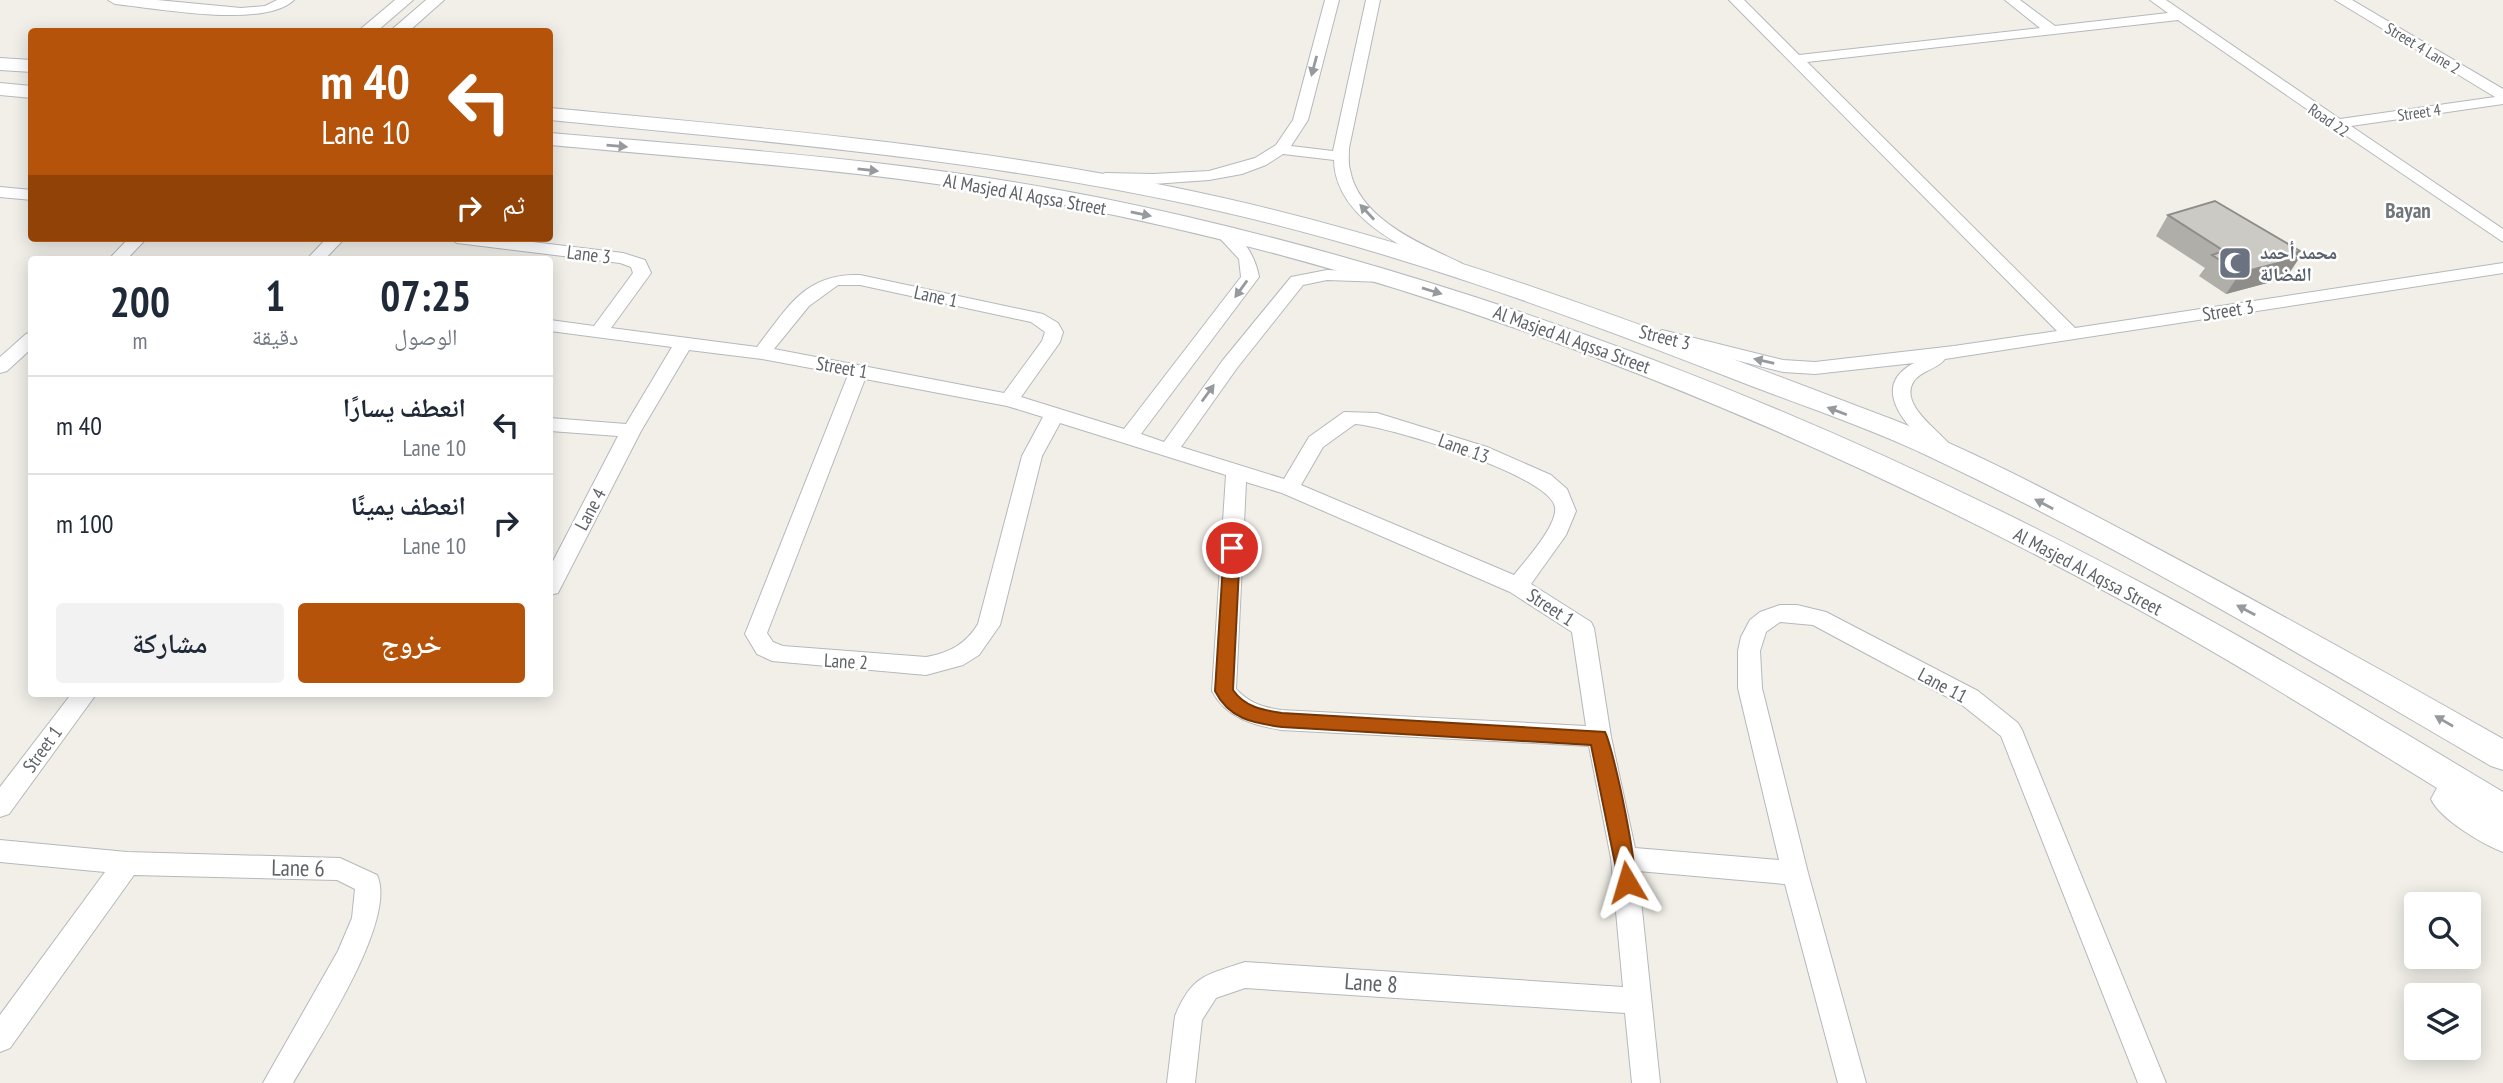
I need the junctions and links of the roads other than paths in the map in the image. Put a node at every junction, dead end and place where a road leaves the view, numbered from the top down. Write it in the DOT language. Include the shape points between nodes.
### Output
graph roads {
  1 [pos="115,0"];
  2 [pos="287,0"];
  3 [pos="405,0"];
  4 [pos="436,0"];
  5 [pos="1332,0"];
  6 [pos="1373,0"];
  7 [pos="1736,0"];
  8 [pos="2012,0"];
  9 [pos="2157,0"];
  10 [pos="2342,0"];
  11 [pos="2180,16"];
  12 [pos="370,28"];
  13 [pos="402,28"];
  14 [pos="2052,30"];
  15 [pos="1798,60"];
  16 [pos="0,64"];
  17 [pos="28,66"];
  18 [pos="0,89"];
  19 [pos="28,92"];
  20 [pos="2503,98"];
  21 [pos="553,114"];
  22 [pos="2334,124"];
  23 [pos="553,139"];
  24 [pos="872,146"];
  25 [pos="1280,149"];
  26 [pos="1340,156"];
  27 [pos="755,158"];
  28 [pos="1074,176"];
  29 [pos="0,192"];
  30 [pos="28,195"];
  31 [pos="1223,233"];
  32 [pos="2503,237"];
  33 [pos="135,242"];
  34 [pos="333,242"];
  35 [pos="490,242"];
  36 [pos="120,256"];
  37 [pos="318,256"];
  38 [pos="2503,268"];
  39 [pos="1466,272"];
  40 [pos="1389,278"];
  41 [pos="553,326"];
  42 [pos="1625,327"];
  43 [pos="599,332"];
  44 [pos="2071,334"];
  45 [pos="28,342"];
  46 [pos="683,345"];
  47 [pos="1954,352"];
  48 [pos="762,353"];
  49 [pos="0,367"];
  50 [pos="859,370"];
  51 [pos="1009,400"];
  52 [pos="1055,414"];
  53 [pos="553,424"];
  54 [pos="631,431"];
  55 [pos="1129,436"];
  56 [pos="1169,449"];
  57 [pos="1947,454"];
  58 [pos="1236,471"];
  59 [pos="1289,488"];
  60 [pos="2126,547"];
  61 [pos="2090,570"];
  62 [pos="553,581"];
  63 [pos="1517,586"];
  64 [pos="2220,643"];
  65 [pos="82,697"];
  66 [pos="1599,737"];
  67 [pos="2503,755"];
  68 [pos="0,806"];
  69 [pos="2503,810"];
  70 [pos="2503,836"];
  71 [pos="0,852"];
  72 [pos="1624,858"];
  73 [pos="127,863"];
  74 [pos="1795,873"];
  75 [pos="1638,1001"];
  76 [pos="0,1038"];
  77 [pos="277,1083"];
  78 [pos="1181,1083"];
  79 [pos="1646,1083"];
  80 [pos="1852,1083"];
  81 [pos="2152,1083"];
  1 -- 2 [label="street" via="241,12 268,10"];
  3 -- 12 [label="street"];
  4 -- 13 [label="street"];
  5 -- 25 [label="street, one-way" via="1298,128"];
  6 -- 26 [label="street"];
  7 -- 15 [label="street"];
  8 -- 14 [label="street"];
  9 -- 11 [label="street, Road 22"];
  10 -- 20 [label="street, Street 4 Lane 2"];
  11 -- 14 [label="street"];
  11 -- 22 [label="street, Road 22"];
  14 -- 15 [label="street"];
  15 -- 44 [label="street"];
  16 -- 17 [label="main road"];
  18 -- 19 [label="main road"];
  20 -- 22 [label="street, Street 4"];
  21 -- 24 [label="main road, Al Masjed Al Aqssa Street"];
  22 -- 32 [label="street, Road 22"];
  23 -- 27 [label="main road, Al Masjed Al Aqssa Street, one-way"];
  24 -- 27 [label="main road" via="851,150 774,144 756,151"];
  24 -- 28 [label="main road, Al Masjed Al Aqssa Street"];
  25 -- 26 [label="street"];
  25 -- 28 [label="street" via="1250,165 1191,179"];
  39 -- 26 [label="street, one-way" via="1408,243 1375,220 1346,182"];
  27 -- 31 [label="main road, Al Masjed Al Aqssa Street, one-way" via="989,185"];
  28 -- 39 [label="main road, Al Masjed Al Aqssa Street" via="1311,226"];
  29 -- 30 [label="street"];
  31 -- 40 [label="main road, Al Masjed Al Aqssa Street"];
  31 -- 55 [label="street, one-way" via="1247,258 1250,277"];
  33 -- 36 [label="street"];
  34 -- 37 [label="street"];
  35 -- 43 [label="street, Lane 3" via="623,258 639,264 642,273"];
  38 -- 44 [label="street, Street 3"];
  39 -- 42 [label="main road, Al Masjed Al Aqssa Street"];
  56 -- 40 [label="street, one-way" via="1297,281 1327,275"];
  40 -- 61 [label="main road, Al Masjed Al Aqssa Street, one-way" via="1671,375 1951,500"];
  41 -- 43 [label="street, Street 1"];
  47 -- 42 [label="street, Street 3, one-way" via="1799,368"];
  57 -- 42 [label="main road, Al Masjed Al Aqssa Street, one-way"];
  43 -- 46 [label="street, Street 1"];
  44 -- 47 [label="street, Street 3"];
  45 -- 49 [label="street"];
  46 -- 48 [label="street, Street 1"];
  46 -- 54 [label="street, Lane 4"];
  47 -- 57 [label="street, Street 3" via="1921,365 1901,386 1906,411"];
  48 -- 50 [label="street, Street 1"];
  48 -- 51 [label="street, Lane 1" via="822,286 860,280 1037,318 1052,327 1051,342"];
  50 -- 51 [label="street, Street 1"];
  50 -- 52 [label="street, Lane 2" via="756,634 765,648 780,655 926,666 950,663 982,640 1032,456"];
  51 -- 52 [label="street, Street 1"];
  52 -- 55 [label="street, Street 1"];
  53 -- 54 [label="street"];
  54 -- 62 [label="street, Lane 4"];
  55 -- 56 [label="street, Street 1"];
  56 -- 58 [label="street, Street 1"];
  60 -- 57 [label="main road, Al Masjed Al Aqssa Street, one-way"];
  58 -- 59 [label="street, Street 1"];
  58 -- 66 [label="street" via="1224,691 1232,703 1251,715 1282,720"];
  59 -- 63 [label="street, Street 1"];
  59 -- 63 [label="street, Lane 13" via="1316,442 1351,417 1377,419 1480,452 1544,480 1560,494 1566,511 1559,530"];
  60 -- 61 [label="main road" via="2134,558 2133,573 2124,578"];
  67 -- 60 [label="main road, Al Masjed Al Aqssa Street, one-way" via="2292,634"];
  61 -- 64 [label="main road, Al Masjed Al Aqssa Street"];
  63 -- 66 [label="street, Street 1" via="1583,628"];
  64 -- 69 [label="main road, Al Masjed Al Aqssa Street"];
  64 -- 70 [label="main road"];
  65 -- 68 [label="street, Street 1"];
  66 -- 72 [label="street, Street 1"];
  71 -- 73 [label="street, Lane 6"];
  72 -- 74 [label="street"];
  72 -- 75 [label="street, Street 1"];
  73 -- 76 [label="street"];
  73 -- 77 [label="street, Lane 6" via="340,869 368,883 365,918 349,958"];
  74 -- 80 [label="street, Lane 11"];
  74 -- 81 [label="street, Lane 11" via="1746,658 1763,619 1778,612 1818,618 1970,698 2010,730"];
  75 -- 78 [label="street, Lane 8" via="1245,975 1207,988 1189,1016"];
  75 -- 79 [label="street, Street 1"];
}
